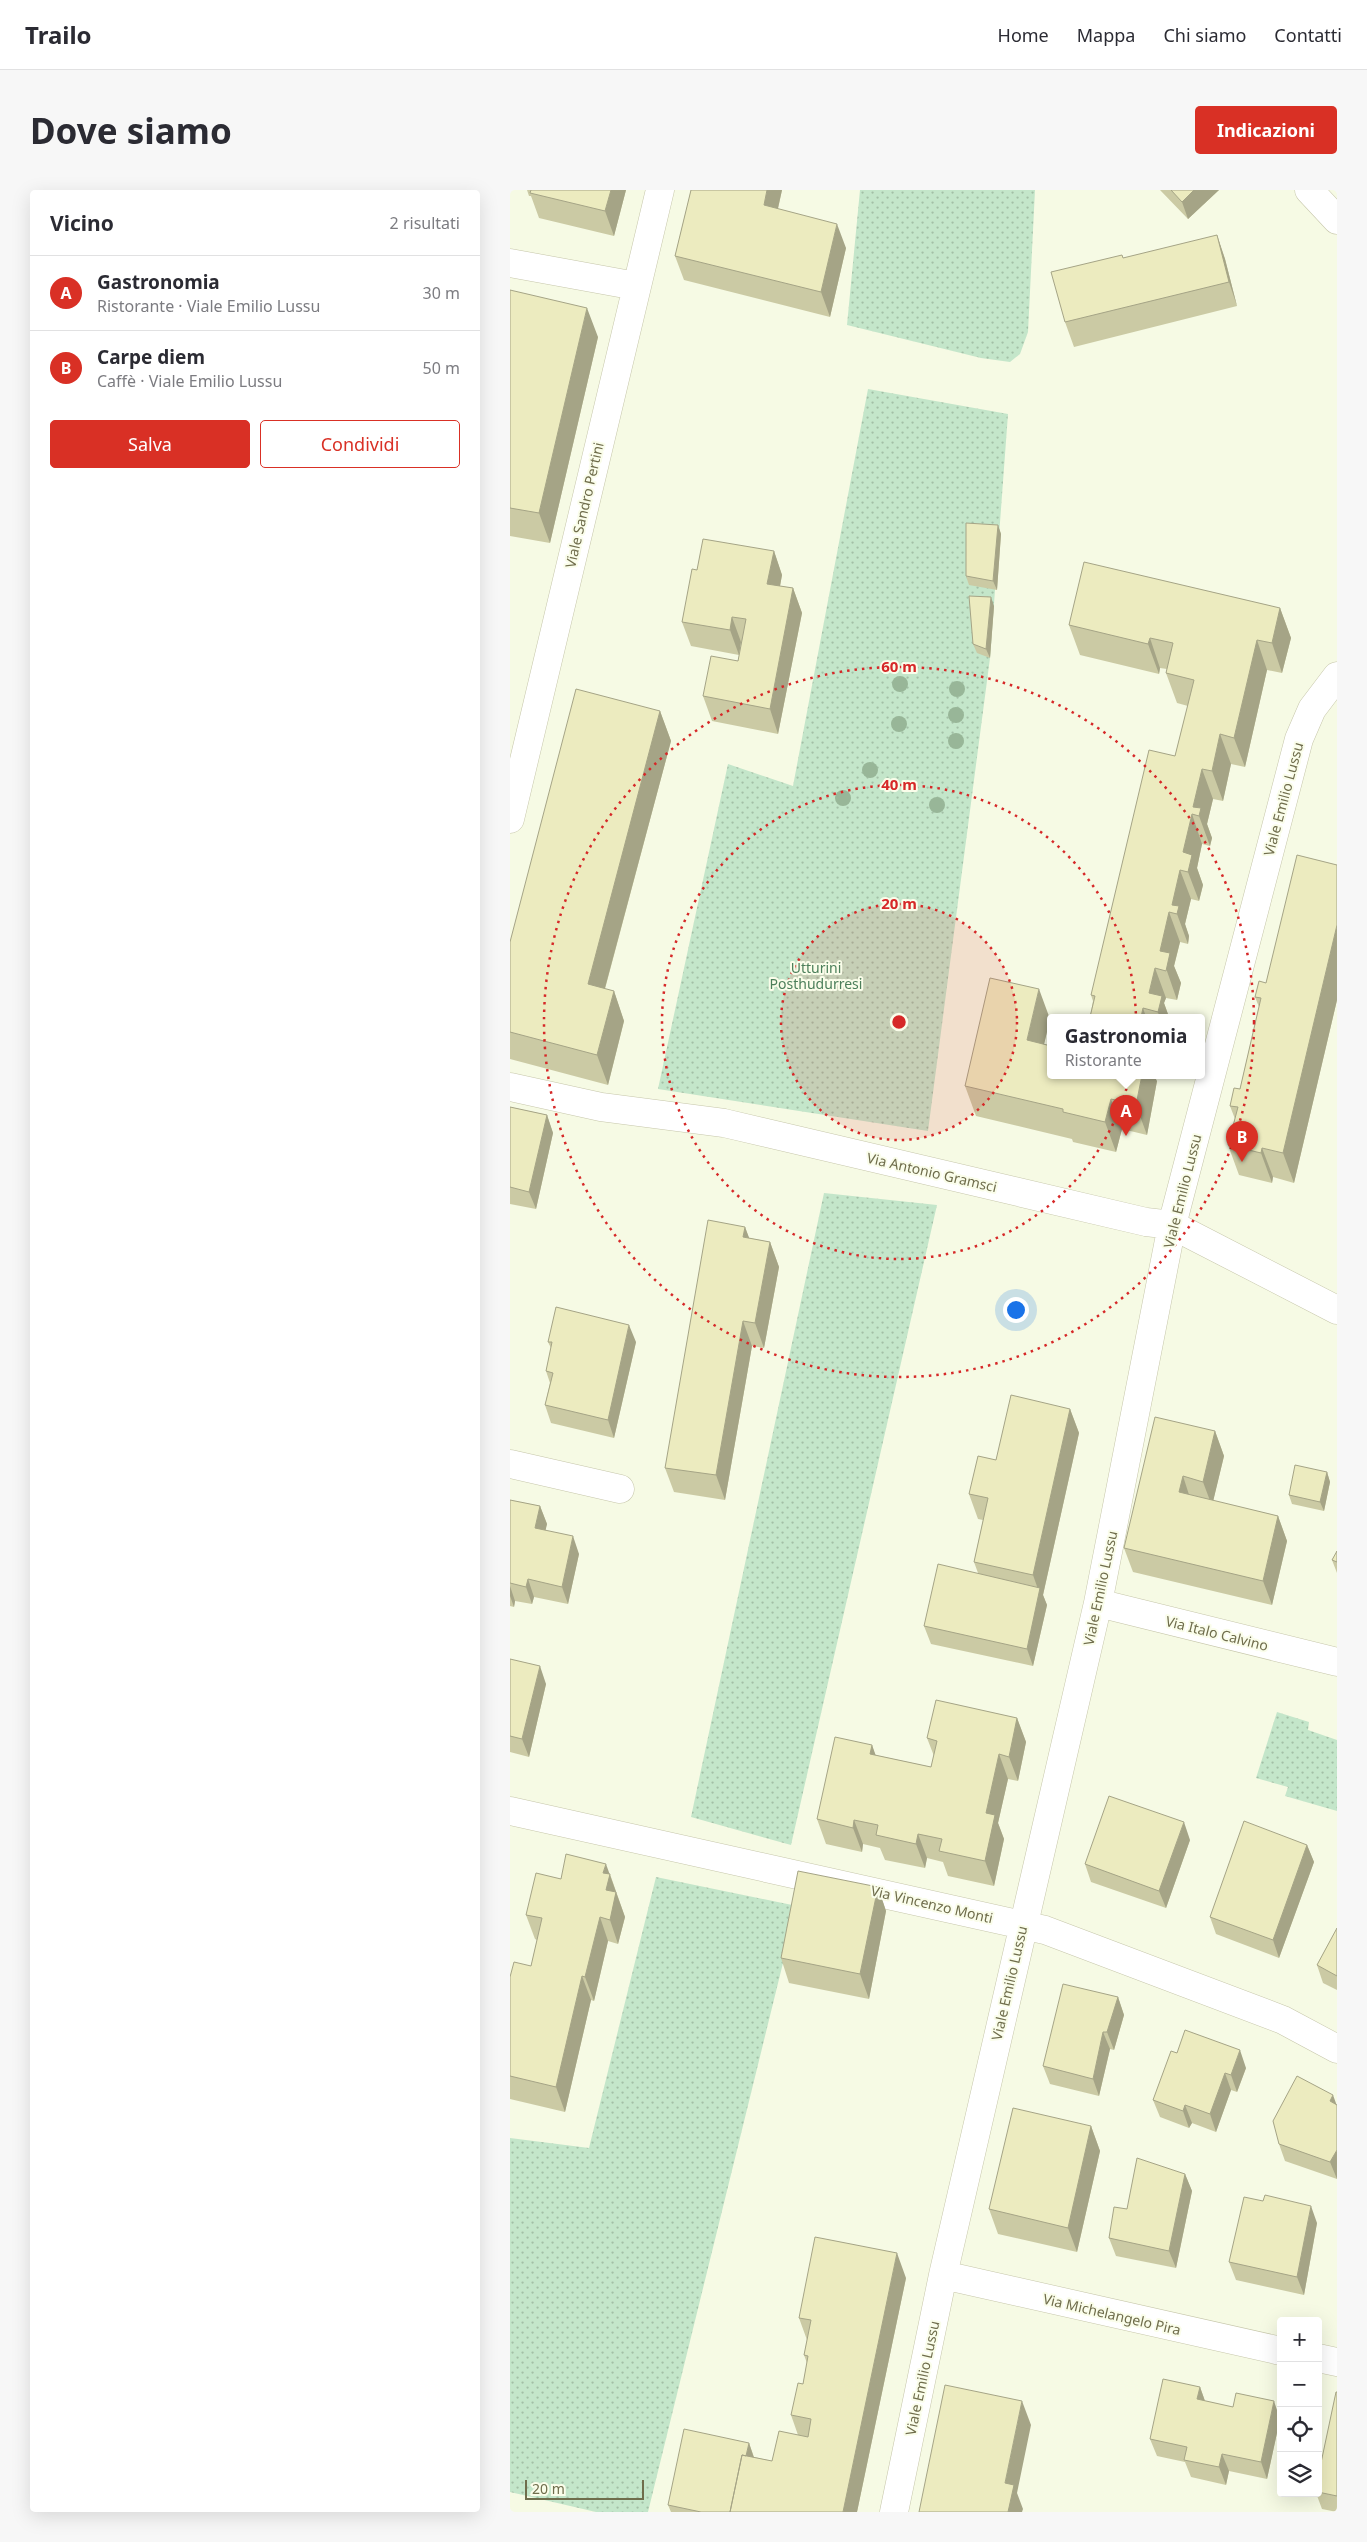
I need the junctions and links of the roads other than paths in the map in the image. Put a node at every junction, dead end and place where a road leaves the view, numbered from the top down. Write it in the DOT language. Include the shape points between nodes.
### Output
graph roads {
  1 [pos="660,190"];
  2 [pos="1309,190"];
  3 [pos="1337,220"];
  4 [pos="510,263"];
  5 [pos="636,286"];
  6 [pos="1337,676"];
  7 [pos="510,820"];
  8 [pos="510,1087"];
  9 [pos="1172,1225"];
  10 [pos="1337,1310"];
  11 [pos="510,1464"];
  12 [pos="620,1489"];
  13 [pos="1098,1603"];
  14 [pos="1337,1662"];
  15 [pos="510,1811"];
  16 [pos="1023,1925"];
  17 [pos="1337,2050"];
  18 [pos="943,2275"];
  19 [pos="1277,2350"];
  20 [pos="1322,2359"];
  21 [pos="1337,2362"];
  22 [pos="894,2512"];
  1 -- 5 [label="street, Viale Sandro Pertini"];
  2 -- 3 [label="street"];
  4 -- 5 [label="street"];
  5 -- 7 [label="street, Viale Sandro Pertini"];
  6 -- 9 [label="street, Viale Emilio Lussu" via="1312,709 1299,739"];
  8 -- 9 [label="street, Via Antonio Gramsci" via="600,1107 724,1123 1146,1222"];
  9 -- 10 [label="street, Via Antonio Gramsci"];
  9 -- 13 [label="street, Viale Emilio Lussu"];
  11 -- 12 [label="street"];
  13 -- 14 [label="street, Via Italo Calvino"];
  13 -- 16 [label="street, Viale Emilio Lussu"];
  15 -- 16 [label="street, Via Vincenzo Monti"];
  16 -- 17 [label="street, Via Vincenzo Monti" via="1045,1930 1284,2020"];
  16 -- 18 [label="street, Viale Emilio Lussu"];
  18 -- 19 [label="street, Via Michelangelo Pira"];
  18 -- 22 [label="street, Viale Emilio Lussu"];
  20 -- 21 [label="street"];
}
